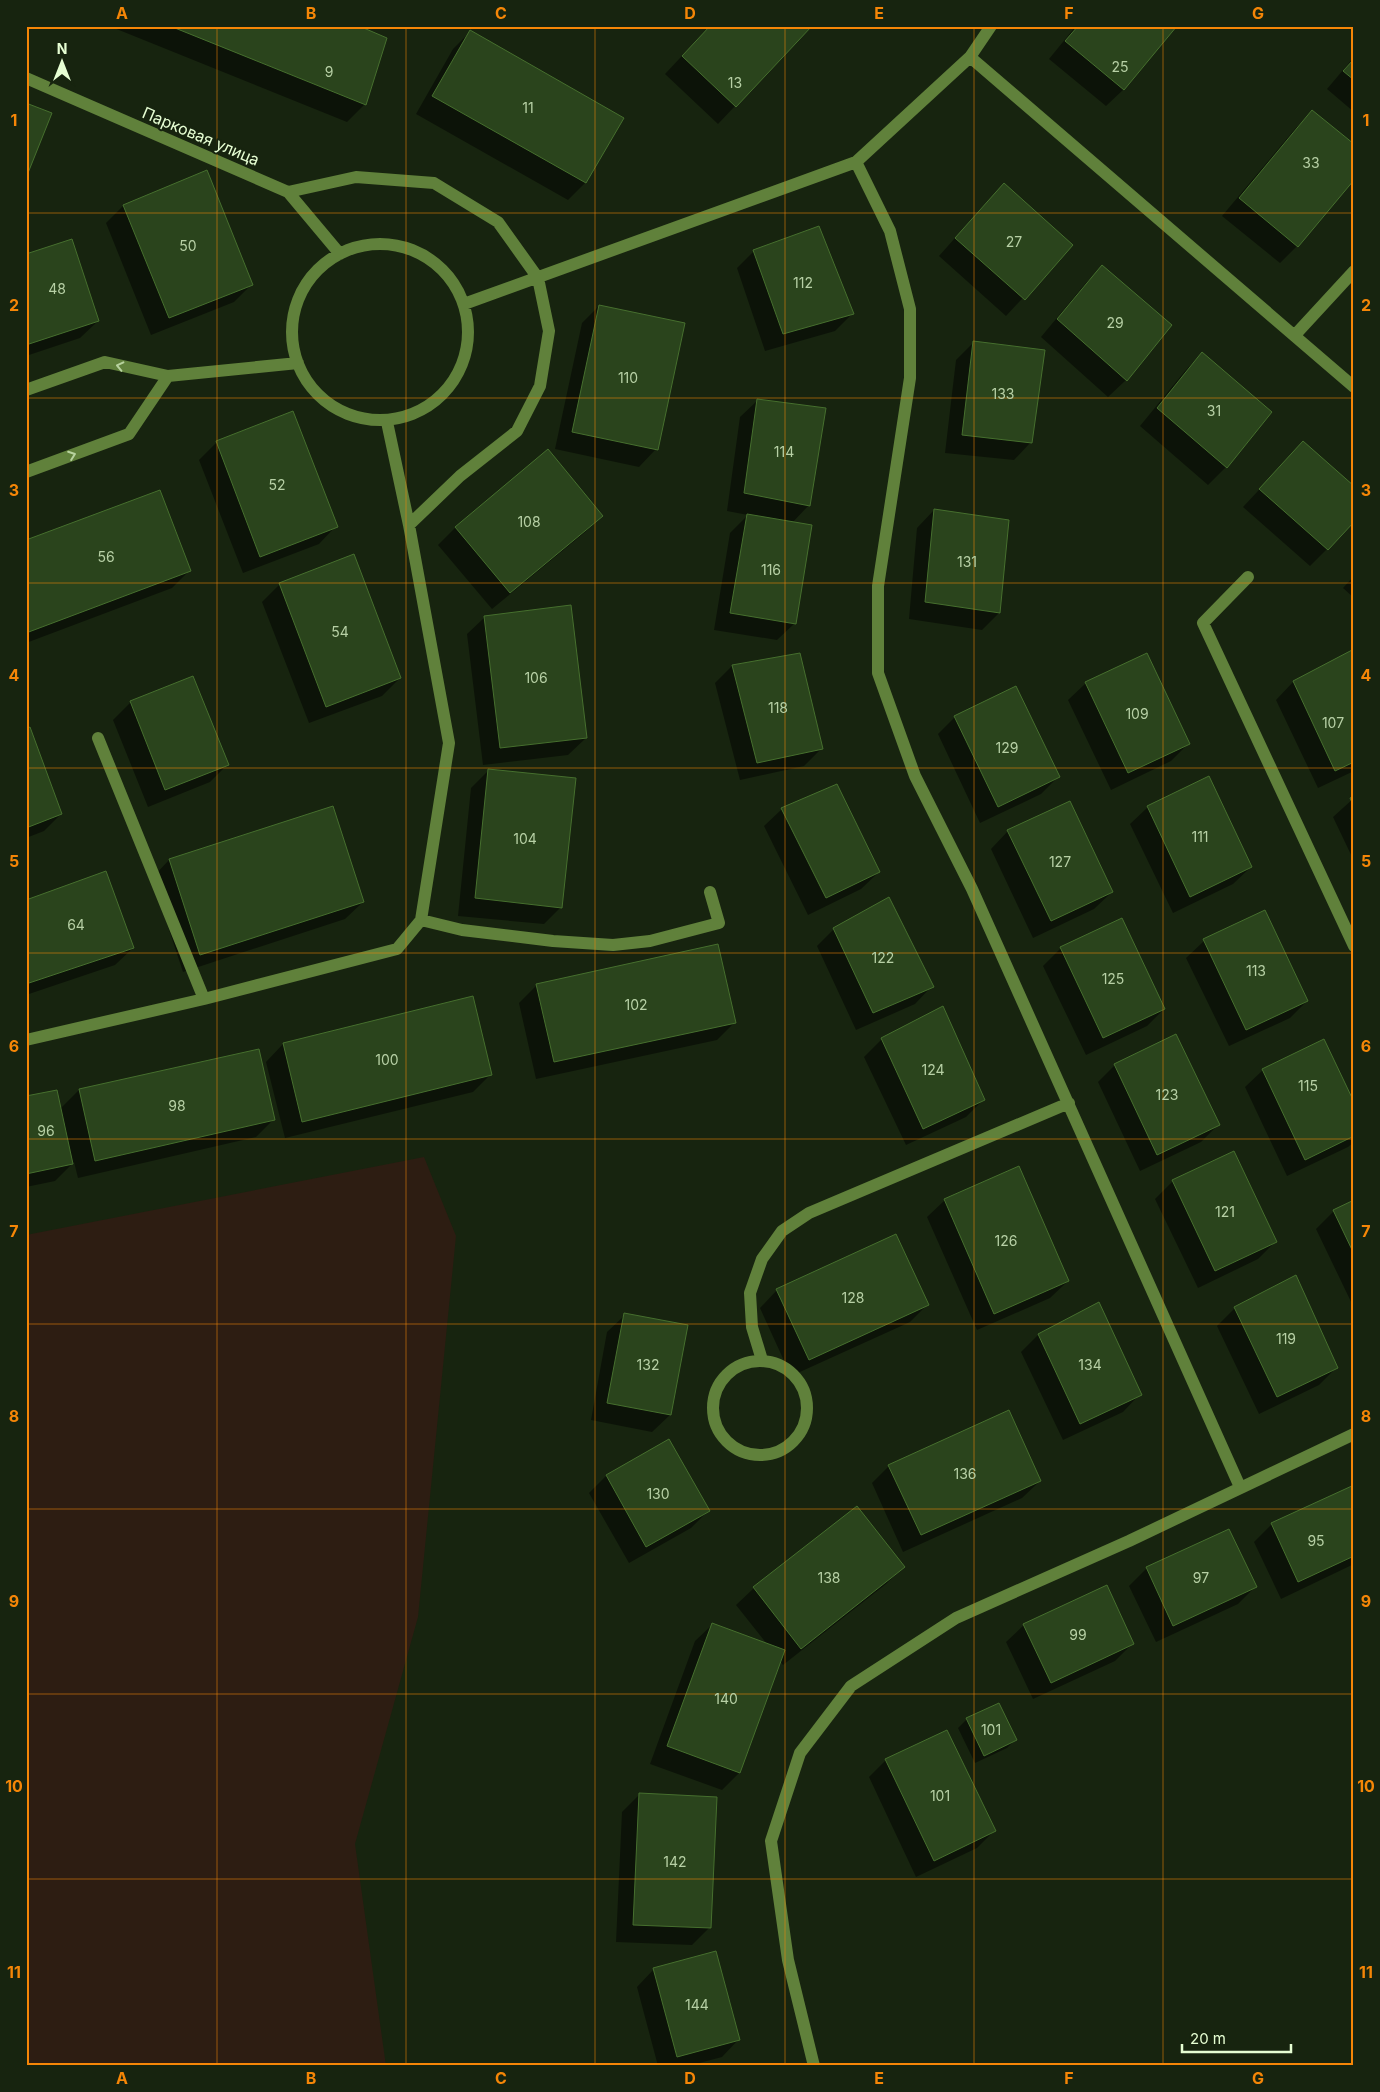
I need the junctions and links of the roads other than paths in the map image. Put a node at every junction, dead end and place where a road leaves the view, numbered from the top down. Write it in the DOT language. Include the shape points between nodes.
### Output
graph roads {
  1 [pos="992,26"];
  2 [pos="970,57"];
  3 [pos="26,78"];
  4 [pos="856,162"];
  5 [pos="288,192"];
  6 [pos="340,254"];
  7 [pos="1354,271"];
  8 [pos="538,278"];
  9 [pos="464,304"];
  10 [pos="1296,335"];
  11 [pos="298,363"];
  12 [pos="168,376"];
  13 [pos="1354,387"];
  14 [pos="26,390"];
  15 [pos="387,422"];
  16 [pos="26,472"];
  17 [pos="409,525"];
  18 [pos="1248,577"];
  19 [pos="98,738"];
  20 [pos="710,892"];
  21 [pos="421,920"];
  22 [pos="1354,946"];
  23 [pos="204,999"];
  24 [pos="26,1040"];
  25 [pos="1069,1104"];
  26 [pos="762,1360"];
  27 [pos="1354,1434"];
  28 [pos="1240,1487"];
  29 [pos="814,2066"];
  1 -- 2 [label="street"];
  2 -- 4 [label="street"];
  2 -- 10 [label="street"];
  3 -- 5 [label="street, Парковая улица"];
  4 -- 8 [label="street"];
  4 -- 25 [label="street" via="890,231 910,310 910,378 878,586 878,673 916,776 972,889"];
  5 -- 6 [label="street, Парковая улица"];
  5 -- 8 [label="street" via="356,177 434,183 498,222"];
  6 -- 9 [label="street" via="360,245 397,244 432,258 457,285"];
  6 -- 11 [label="street" via="326,261 302,289 292,320 293,352"];
  7 -- 10 [label="street"];
  8 -- 9 [label="street"];
  8 -- 17 [label="street" via="549,330 540,386 517,431 460,476"];
  9 -- 15 [label="street" via="469,319 467,355 451,387 424,410"];
  10 -- 13 [label="street"];
  11 -- 12 [label="street"];
  11 -- 15 [label="street" via="306,381 328,404 357,418"];
  12 -- 14 [label="street, one-way" via="104,362"];
  16 -- 12 [label="street, one-way" via="129,434"];
  15 -- 17 [label="street"];
  17 -- 21 [label="street" via="449,743"];
  18 -- 22 [label="street" via="1203,623"];
  19 -- 23 [label="street"];
  20 -- 21 [label="street" via="719,923 630,944 553,941 462,930"];
  21 -- 23 [label="street" via="397,948"];
  23 -- 24 [label="street"];
  25 -- 26 [label="street" via="809,1213 782,1231 762,1259 750,1293 752,1327"];
  25 -- 28 [label="street"];
  26 -- 26 [label="street" via="743,1363 727,1373 717,1388 713,1407 716,1425 726,1440 741,1451 759,1456 777,1452 793,1442 804,1427 808,1409 805,1391 795,1375 780,1364"];
  27 -- 28 [label="street"];
  28 -- 29 [label="street" via="1129,1541 956,1618 851,1686 800,1753 772,1841 788,1960"];
}
